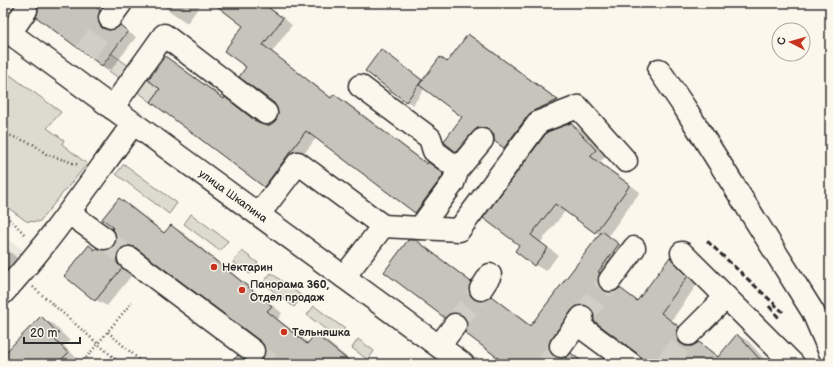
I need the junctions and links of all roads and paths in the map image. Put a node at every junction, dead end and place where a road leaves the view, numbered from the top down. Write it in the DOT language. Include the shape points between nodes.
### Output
graph roads {
  1 [pos="26,10"];
  2 [pos="7,30"];
  3 [pos="660,70"];
  4 [pos="360,86"];
  5 [pos="112,108"];
  6 [pos="266,113"];
  7 [pos="134,124"];
  8 [pos="3,133"];
  9 [pos="482,140"];
  10 [pos="626,161"];
  11 [pos="458,169"];
  12 [pos="98,172"];
  13 [pos="69,212"];
  14 [pos="3,214"];
  15 [pos="259,214"];
  16 [pos="383,226"];
  17 [pos="420,228"];
  18 [pos="104,238"];
  19 [pos="634,248"];
  20 [pos="682,253"];
  21 [pos="36,254"];
  22 [pos="129,258"];
  23 [pos="20,275"];
  24 [pos="344,277"];
  25 [pos="610,280"];
  26 [pos="3,294"];
  27 [pos="726,297"];
  28 [pos="132,302"];
  29 [pos="455,325"];
  30 [pos="108,332"];
  31 [pos="689,334"];
  32 [pos="98,344"];
  33 [pos="439,346"];
  34 [pos="561,346"];
  35 [pos="254,351"];
  36 [pos="830,352"];
  37 [pos="81,364"];
  38 [pos="121,364"];
  39 [pos="144,364"];
  40 [pos="463,364"];
  41 [pos="631,364"];
  42 [pos="793,364"];
  1 -- 2 [label="main road"];
  2 -- 5 [label="main road, улица Шкапина"];
  3 -- 36 [label="main road" via="813,312"];
  4 -- 11 [label="main road" via="430,138 434,151"];
  5 -- 6 [label="main road" via="164,34"];
  5 -- 7 [label="main road, улица Шкапина"];
  7 -- 12 [label="main road"];
  7 -- 15 [label="main road, улица Шкапина"];
  8 -- 12 [label="path" via="33,144 46,154"];
  9 -- 11 [label="main road"];
  10 -- 17 [label="main road" via="578,107 539,122 459,230"];
  11 -- 17 [label="main road" via="453,183"];
  12 -- 13 [label="main road"];
  13 -- 18 [label="main road"];
  13 -- 21 [label="main road"];
  14 -- 21 [label="path" via="27,237"];
  15 -- 16 [label="main road" via="298,163"];
  15 -- 24 [label="main road, улица Шкапина"];
  16 -- 17 [label="main road"];
  16 -- 24 [label="main road"];
  19 -- 25 [label="main road"];
  20 -- 27 [label="main road"];
  21 -- 23 [label="main road"];
  22 -- 35 [label="main road"];
  23 -- 26 [label="main road"];
  23 -- 32 [label="path"];
  24 -- 33 [label="main road, улица Шкапина"];
  27 -- 31 [label="main road"];
  27 -- 42 [label="main road"];
  28 -- 30 [label="path"];
  29 -- 33 [label="main road"];
  30 -- 32 [label="path"];
  30 -- 39 [label="path"];
  32 -- 37 [label="path"];
  32 -- 38 [label="path"];
  33 -- 40 [label="main road, улица Шкапина"];
  34 -- 41 [label="main road" via="580,320"];
}
